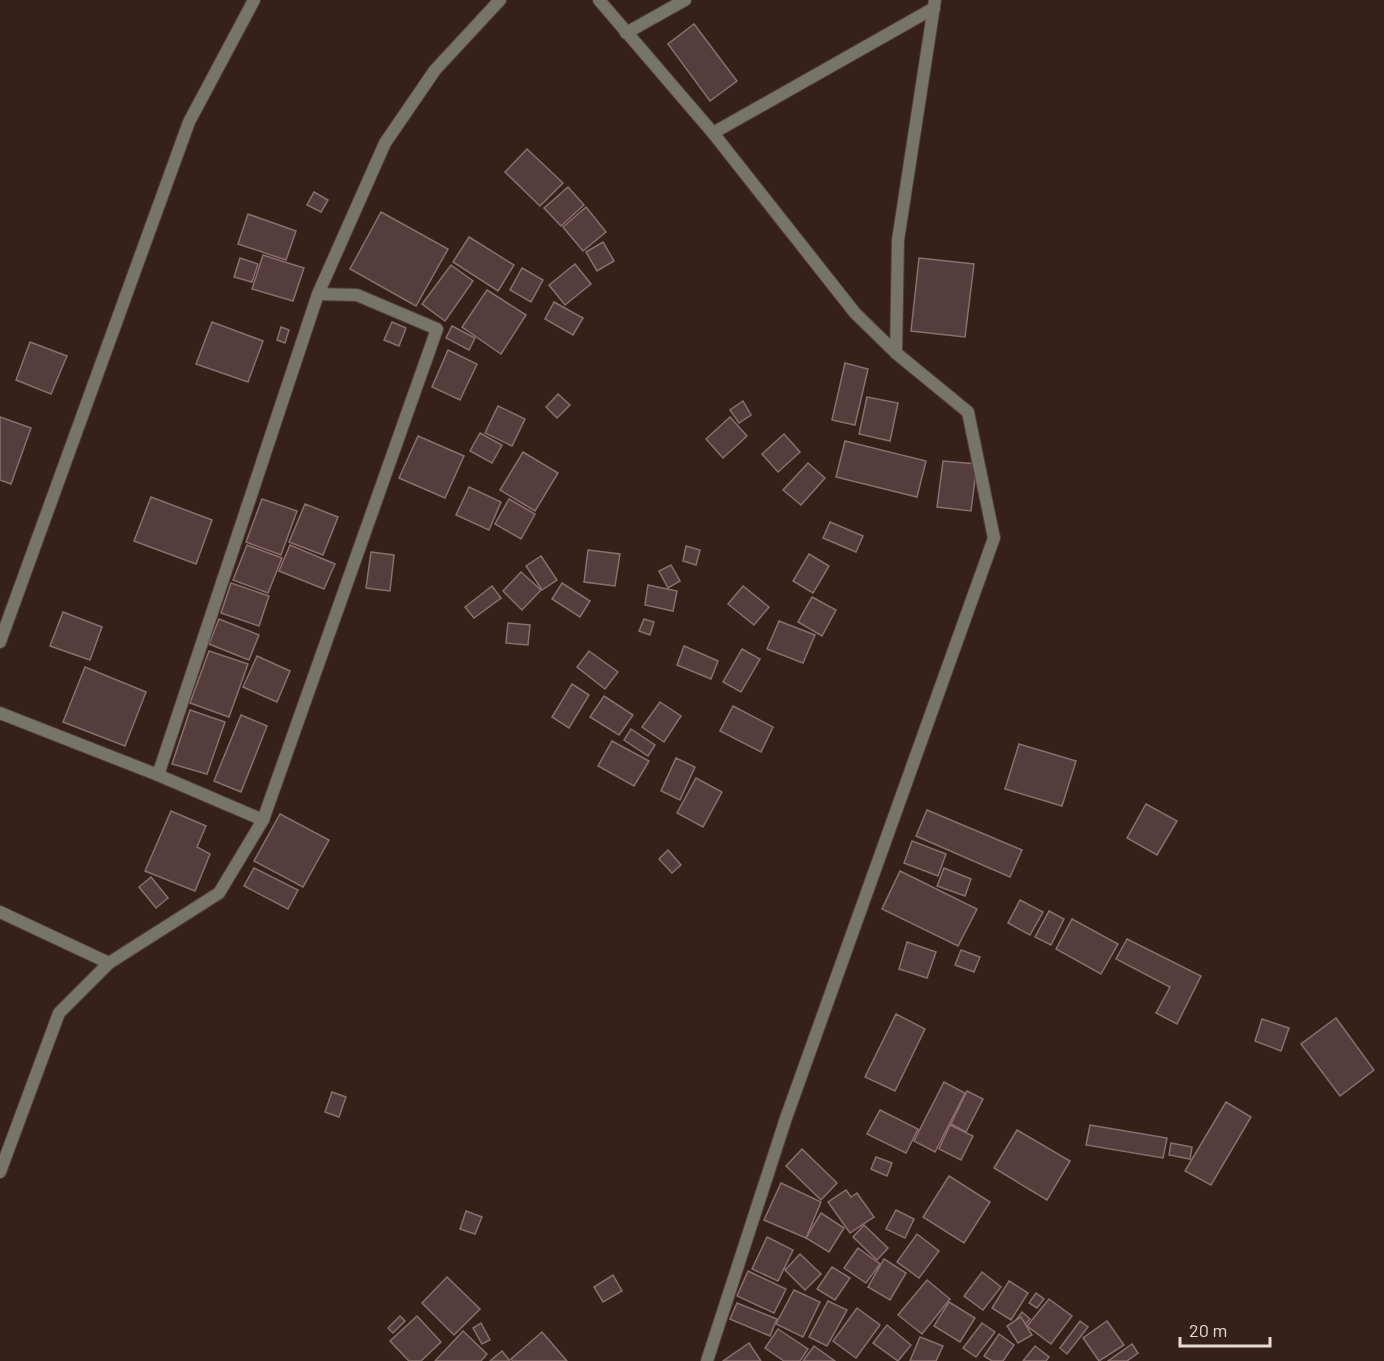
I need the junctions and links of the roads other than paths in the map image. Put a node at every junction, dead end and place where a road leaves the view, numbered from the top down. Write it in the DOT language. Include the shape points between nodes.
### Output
graph roads {
  1 [pos="254,0"];
  2 [pos="500,0"];
  3 [pos="599,0"];
  4 [pos="685,0"];
  5 [pos="934,4"];
  6 [pos="626,33"];
  7 [pos="713,133"];
  8 [pos="318,294"];
  9 [pos="896,353"];
  10 [pos="0,642"];
  11 [pos="0,713"];
  12 [pos="158,775"];
  13 [pos="263,820"];
  14 [pos="0,912"];
  15 [pos="109,963"];
  16 [pos="0,1173"];
  17 [pos="707,1361"];
  1 -- 10 [label="street" via="189,122"];
  2 -- 8 [label="street" via="435,70 385,143"];
  3 -- 6 [label="street"];
  4 -- 6 [label="street"];
  5 -- 7 [label="street"];
  5 -- 9 [label="street" via="898,240"];
  6 -- 7 [label="street"];
  7 -- 9 [label="street" via="855,314"];
  8 -- 12 [label="street"];
  8 -- 13 [label="street" via="357,295 437,329"];
  9 -- 17 [label="street" via="968,412 994,538 786,1118"];
  11 -- 12 [label="street"];
  12 -- 13 [label="street"];
  13 -- 15 [label="street" via="219,893"];
  14 -- 15 [label="street"];
  15 -- 16 [label="street" via="60,1013"];
}
